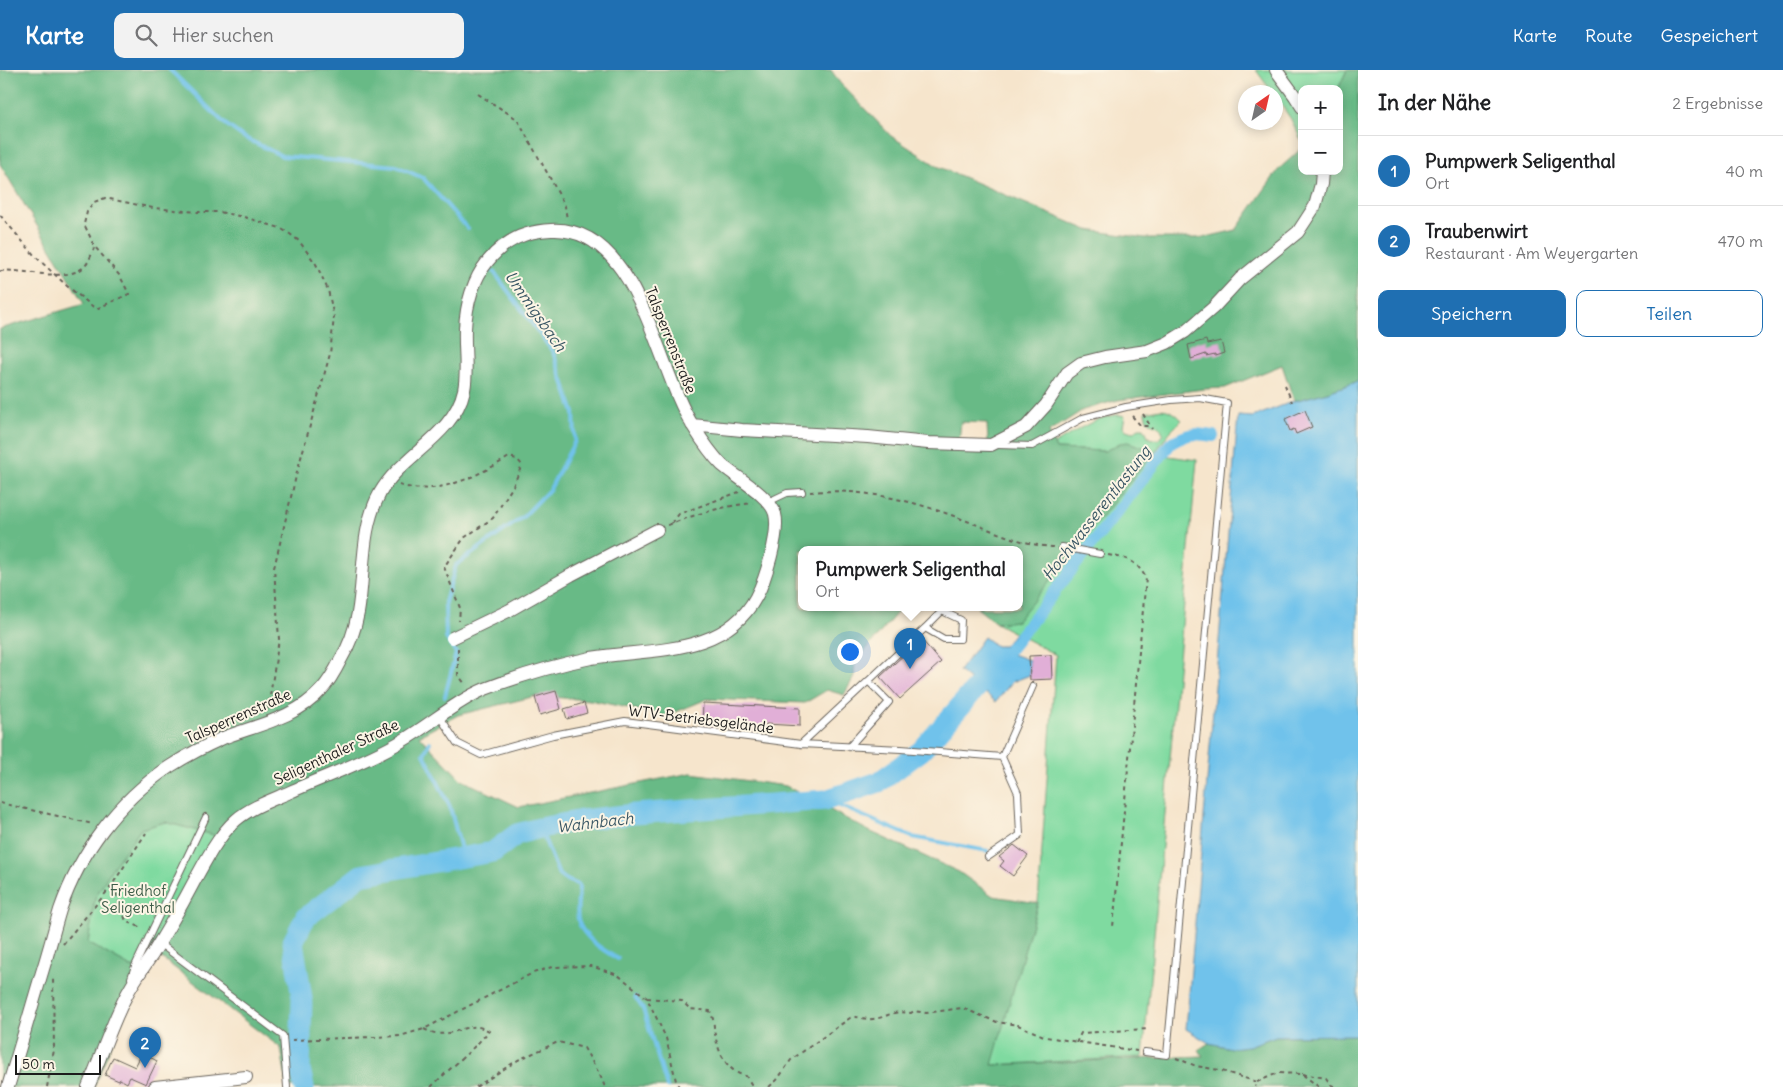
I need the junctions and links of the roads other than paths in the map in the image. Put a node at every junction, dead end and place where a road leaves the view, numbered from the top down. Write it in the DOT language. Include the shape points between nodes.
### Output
graph roads {
  1 [pos="1276,70"];
  2 [pos="1298,100"];
  3 [pos="1322,175"];
  4 [pos="692,425"];
  5 [pos="991,445"];
  6 [pos="802,492"];
  7 [pos="768,502"];
  8 [pos="657,530"];
  9 [pos="1062,547"];
  10 [pos="1100,554"];
  11 [pos="925,628"];
  12 [pos="455,642"];
  13 [pos="868,681"];
  14 [pos="1033,686"];
  15 [pos="440,717"];
  16 [pos="800,744"];
  17 [pos="849,747"];
  18 [pos="1002,757"];
  19 [pos="206,817"];
  20 [pos="988,857"];
  21 [pos="159,943"];
  22 [pos="127,994"];
  23 [pos="1146,1052"];
  24 [pos="246,1077"];
  25 [pos="8,1087"];
  26 [pos="88,1087"];
  27 [pos="155,1087"];
  28 [pos="287,1087"];
  1 -- 2 [label="street"];
  3 -- 5 [label="street" via="1315,206 1298,232 1240,279 1185,332 1146,351 1081,364 1067,373 1046,405 1026,427"];
  4 -- 5 [label="street"];
  4 -- 7 [label="street" via="717,460"];
  4 -- 25 [label="street, Talsperrenstraße" via="626,274 610,254 583,235 568,229 537,230 510,239 490,258 476,278 465,326 464,395 436,435 388,481 372,509 357,618 345,654 323,689 298,710 219,740 174,764 135,792 103,827 61,907"];
  5 -- 23 [label="lane" via="1032,446 1083,418 1142,404 1200,398 1227,403 1167,1055"];
  6 -- 7 [label="lane"];
  7 -- 15 [label="street, Seligenthaler Straße" via="775,514 775,532 762,584 747,612 722,634 685,647 588,659 549,669 479,692"];
  8 -- 12 [label="street, bridge"];
  9 -- 10 [label="lane"];
  11 -- 11 [label="lane" via="942,611 962,620 960,638 944,638"];
  11 -- 13 [label="lane"];
  13 -- 16 [label="lane"];
  13 -- 17 [label="lane" via="889,702"];
  14 -- 18 [label="lane"];
  15 -- 16 [label="lane, WTV-Betriebsgelände" via="457,742 481,755 552,735 625,721"];
  15 -- 21 [label="street, Seligenthaler Straße" via="370,758 241,815 206,861"];
  16 -- 17 [label="lane, WTV-Betriebsgelände"];
  17 -- 18 [label="lane, WTV-Betriebsgelände"];
  18 -- 20 [label="lane" via="1018,793 1020,835"];
  19 -- 22 [label="lane" via="135,966"];
  21 -- 22 [label="street, Seligenthaler Straße"];
  21 -- 28 [label="lane" via="283,1036"];
  22 -- 26 [label="street, Seligenthaler Straße"];
  24 -- 27 [label="street"];
}
